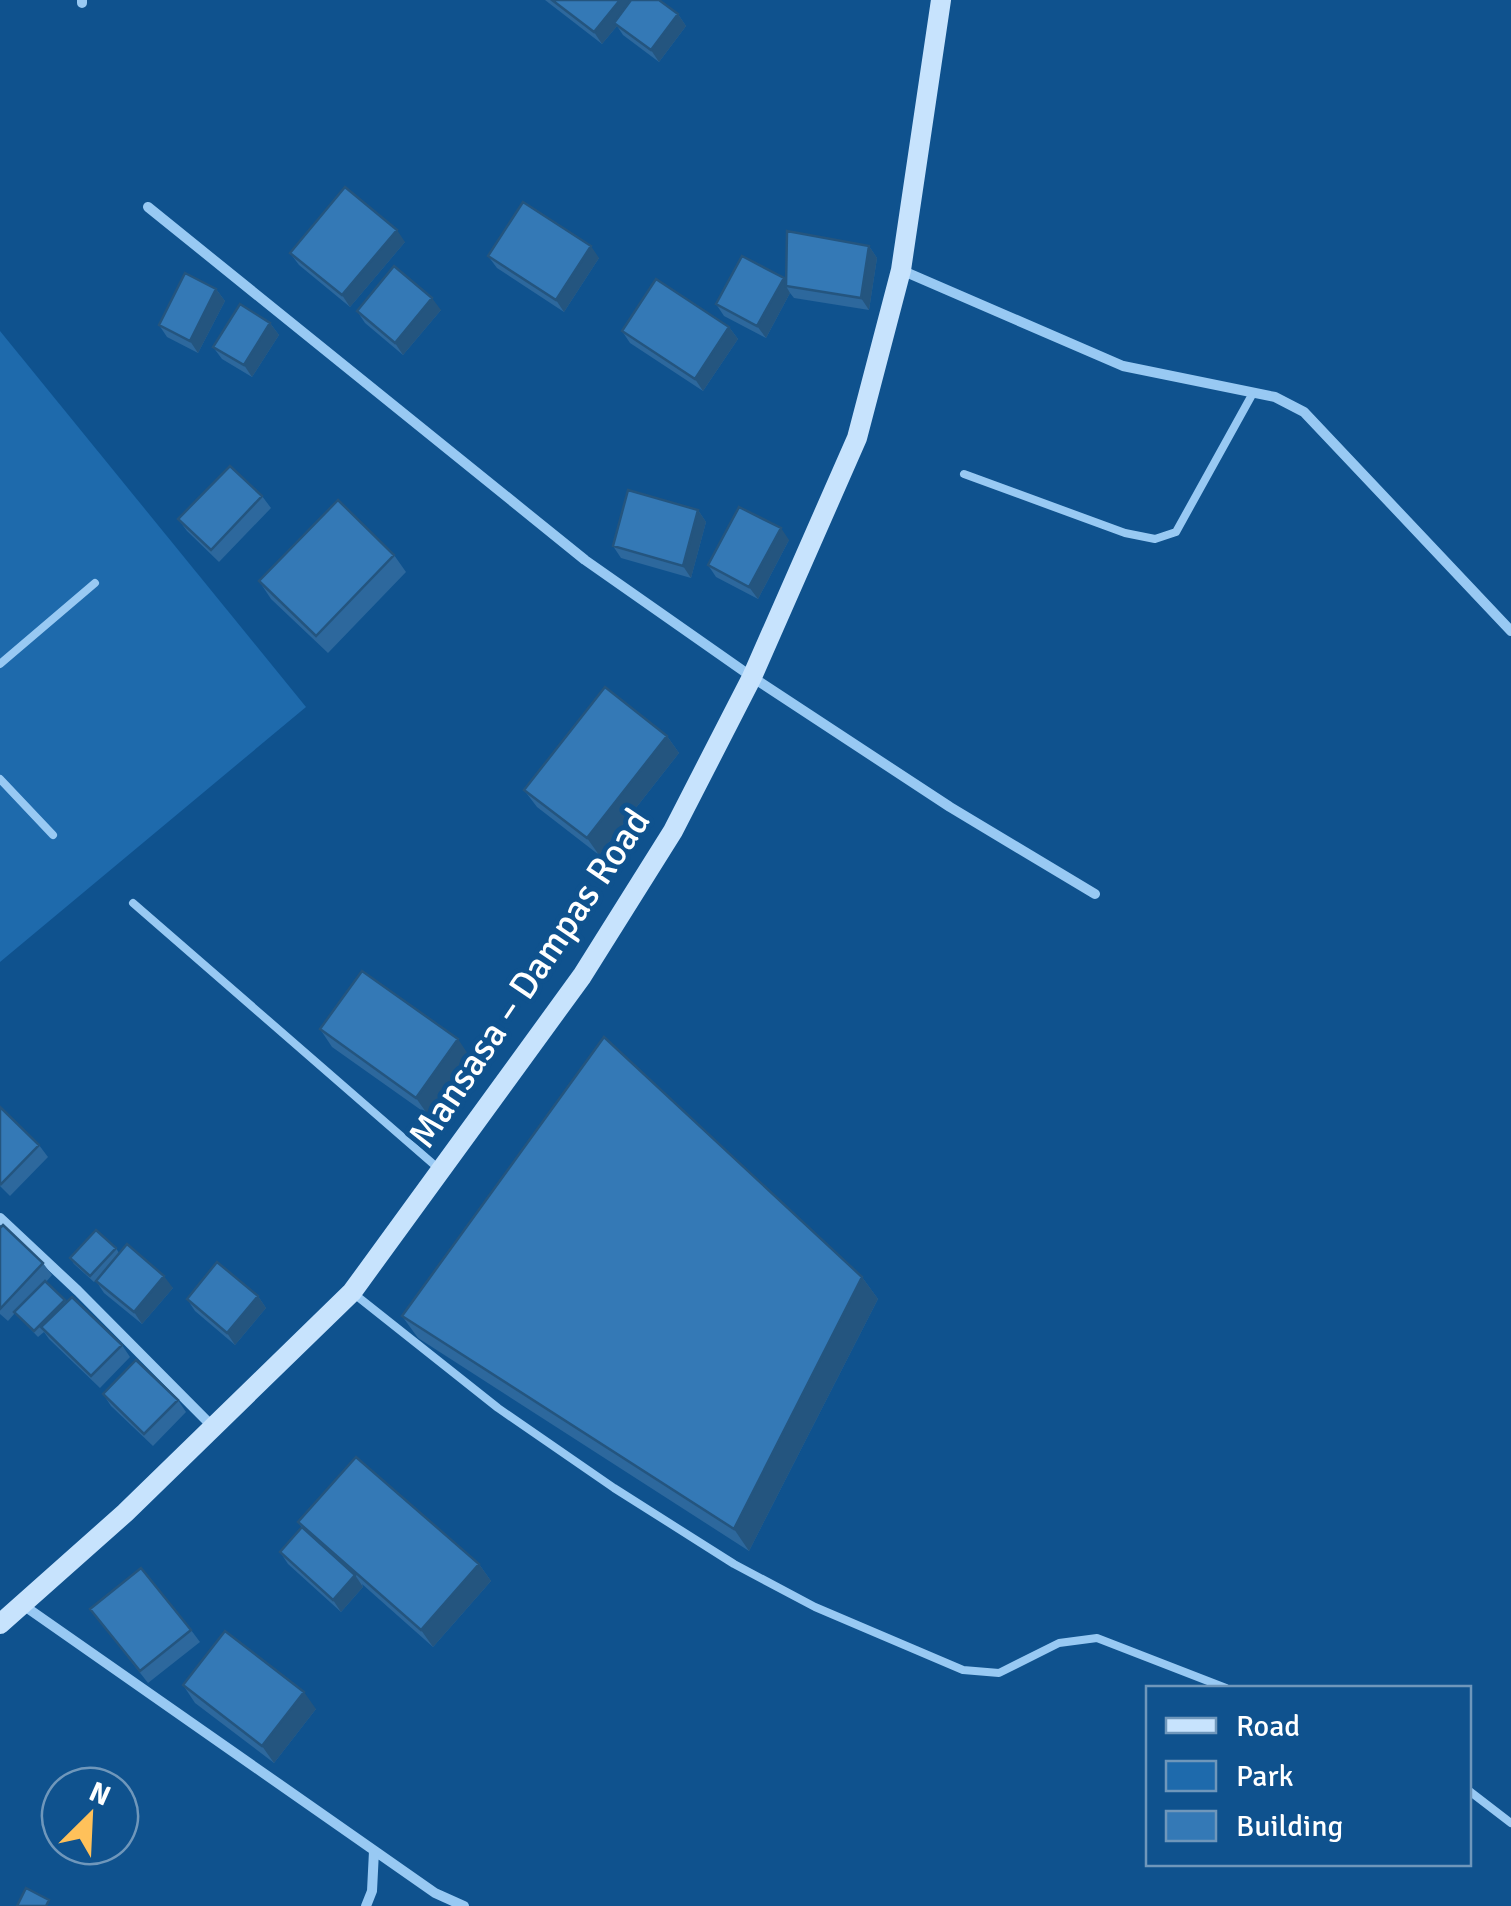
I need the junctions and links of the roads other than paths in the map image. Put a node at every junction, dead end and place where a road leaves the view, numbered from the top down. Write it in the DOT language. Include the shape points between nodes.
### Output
graph roads {
  1 [pos="941,0"];
  2 [pos="148,207"];
  3 [pos="900,270"];
  4 [pos="1252,393"];
  5 [pos="964,474"];
  6 [pos="94,584"];
  7 [pos="1511,630"];
  8 [pos="0,664"];
  9 [pos="752,678"];
  10 [pos="0,778"];
  11 [pos="53,834"];
  12 [pos="1095,894"];
  13 [pos="133,903"];
  14 [pos="441,1170"];
  15 [pos="0,1218"];
  16 [pos="352,1292"];
  17 [pos="212,1427"];
  18 [pos="22,1604"];
  19 [pos="0,1624"];
  20 [pos="1221,1686"];
  21 [pos="1471,1792"];
  22 [pos="1511,1823"];
  23 [pos="374,1851"];
  24 [pos="366,1906"];
  25 [pos="464,1906"];
  1 -- 3 [label="main road, Mansasa – Dampas Road"];
  2 -- 9 [label="street" via="585,560"];
  3 -- 4 [label="street" via="1123,366"];
  3 -- 9 [label="main road, Mansasa – Dampas Road" via="858,438"];
  4 -- 5 [label="lane" via="1176,532 1155,540"];
  4 -- 7 [label="street" via="1304,412"];
  6 -- 8 [label="lane"];
  9 -- 12 [label="street"];
  9 -- 14 [label="main road, Mansasa – Dampas Road" via="674,831 582,976"];
  10 -- 11 [label="lane"];
  13 -- 14 [label="lane"];
  14 -- 16 [label="main road, Mansasa – Dampas Road"];
  15 -- 17 [label="street"];
  16 -- 17 [label="main road, Mansasa – Dampas Road"];
  16 -- 20 [label="lane" via="498,1408 600,1478 815,1607 963,1670 999,1673 1059,1643 1097,1638"];
  17 -- 18 [label="main road, Mansasa – Dampas Road"];
  18 -- 19 [label="main road, Mansasa – Dampas Road"];
  18 -- 23 [label="street"];
  21 -- 22 [label="lane"];
  23 -- 24 [label="street"];
  23 -- 25 [label="street"];
}
